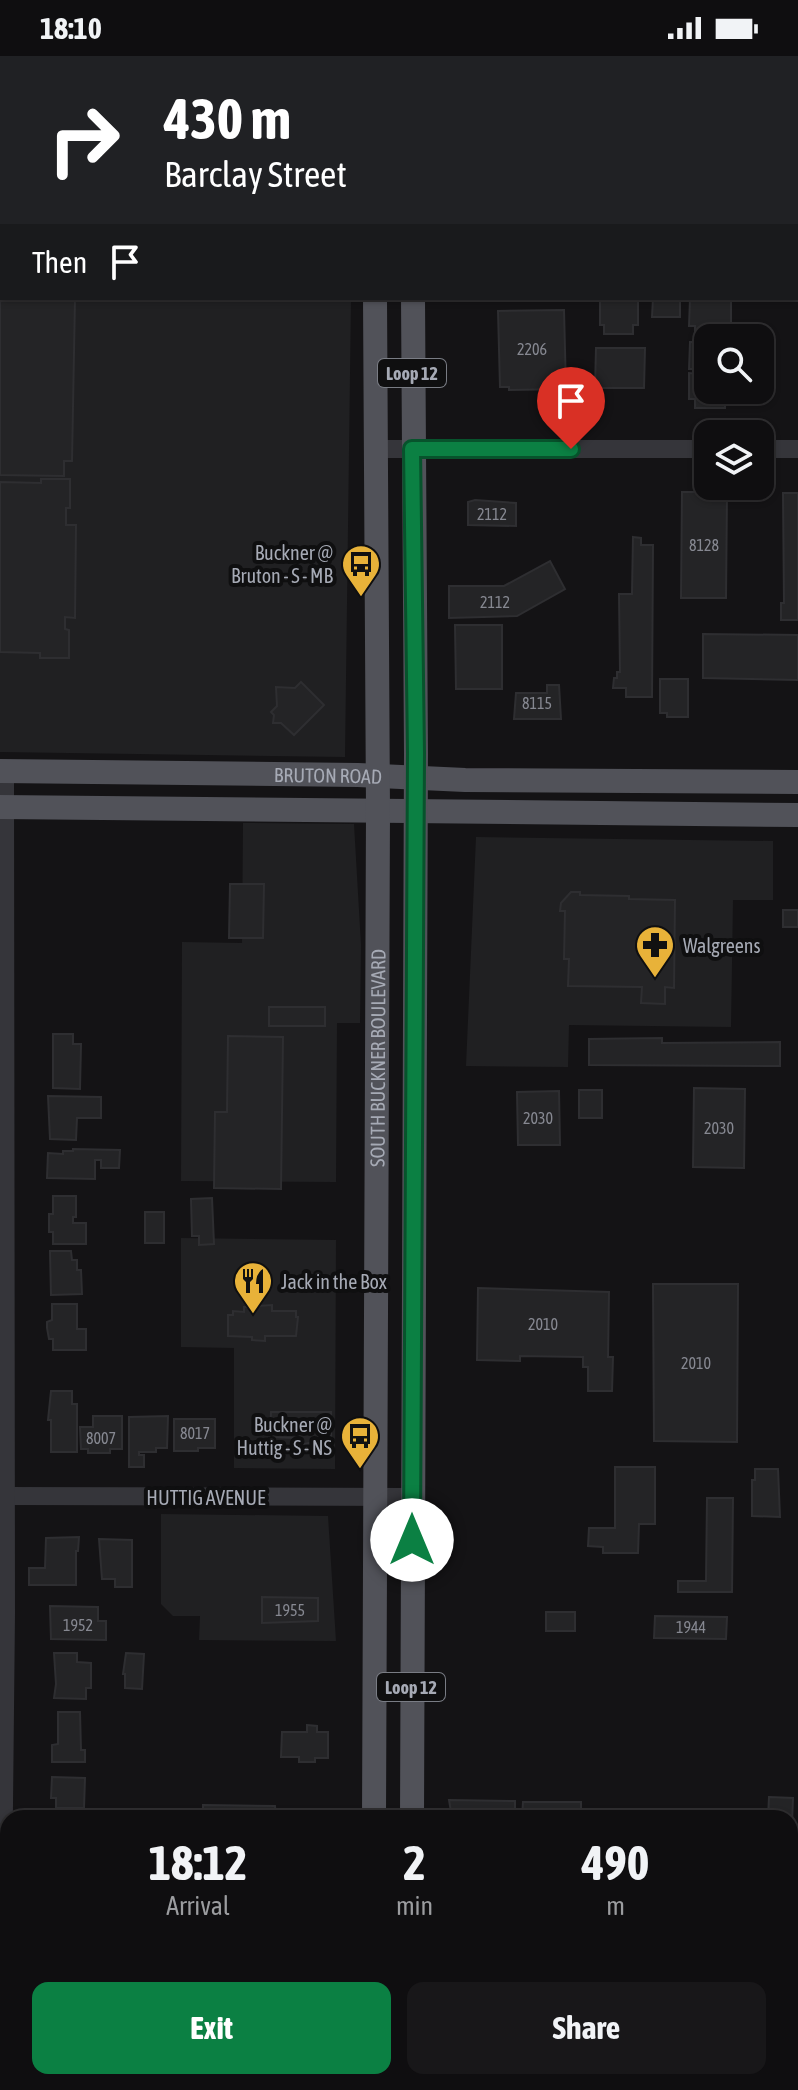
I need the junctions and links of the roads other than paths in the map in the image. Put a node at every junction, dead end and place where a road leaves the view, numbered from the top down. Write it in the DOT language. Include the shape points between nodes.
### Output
graph roads {
  1 [pos="375,300"];
  2 [pos="413,300"];
  3 [pos="376,449"];
  4 [pos="412,449"];
  5 [pos="694,449"];
  6 [pos="774,449"];
  7 [pos="798,449"];
  8 [pos="2,772"];
  9 [pos="378,777"];
  10 [pos="416,779"];
  11 [pos="798,782"];
  12 [pos="3,807"];
  13 [pos="378,811"];
  14 [pos="415,811"];
  15 [pos="798,815"];
  16 [pos="3,1496"];
  17 [pos="374,1497"];
  18 [pos="412,1497"];
  19 [pos="2,1810"];
  20 [pos="374,1810"];
  21 [pos="412,1810"];
  1 -- 3 [label="main road, SOUTH BUCKNER BOULEVARD / Loop 12"];
  2 -- 4 [label="main road, SOUTH BUCKNER BOULEVARD / Loop 12"];
  3 -- 4 [label="street"];
  3 -- 9 [label="main road, SOUTH BUCKNER BOULEVARD / Loop 12"];
  4 -- 5 [label="street"];
  4 -- 10 [label="main road, SOUTH BUCKNER BOULEVARD / Loop 12"];
  6 -- 7 [label="street"];
  8 -- 9 [label="main road, BRUTON ROAD"];
  8 -- 12 [label="street"];
  9 -- 10 [label="main road, BRUTON ROAD"];
  9 -- 13 [label="main road, SOUTH BUCKNER BOULEVARD / Loop 12"];
  10 -- 11 [label="main road, BRUTON ROAD"];
  10 -- 14 [label="main road, SOUTH BUCKNER BOULEVARD / Loop 12"];
  12 -- 13 [label="main road, BRUTON ROAD"];
  12 -- 16 [label="street"];
  13 -- 14 [label="main road, BRUTON ROAD"];
  13 -- 17 [label="main road, SOUTH BUCKNER BOULEVARD / Loop 12"];
  14 -- 15 [label="main road, BRUTON ROAD"];
  14 -- 18 [label="main road, SOUTH BUCKNER BOULEVARD / Loop 12"];
  16 -- 17 [label="street, HUTTIG AVENUE"];
  16 -- 19 [label="street"];
  17 -- 18 [label="street, HUTTIG AVENUE"];
  17 -- 20 [label="main road, SOUTH BUCKNER BOULEVARD / Loop 12"];
  18 -- 21 [label="main road, SOUTH BUCKNER BOULEVARD / Loop 12"];
}
